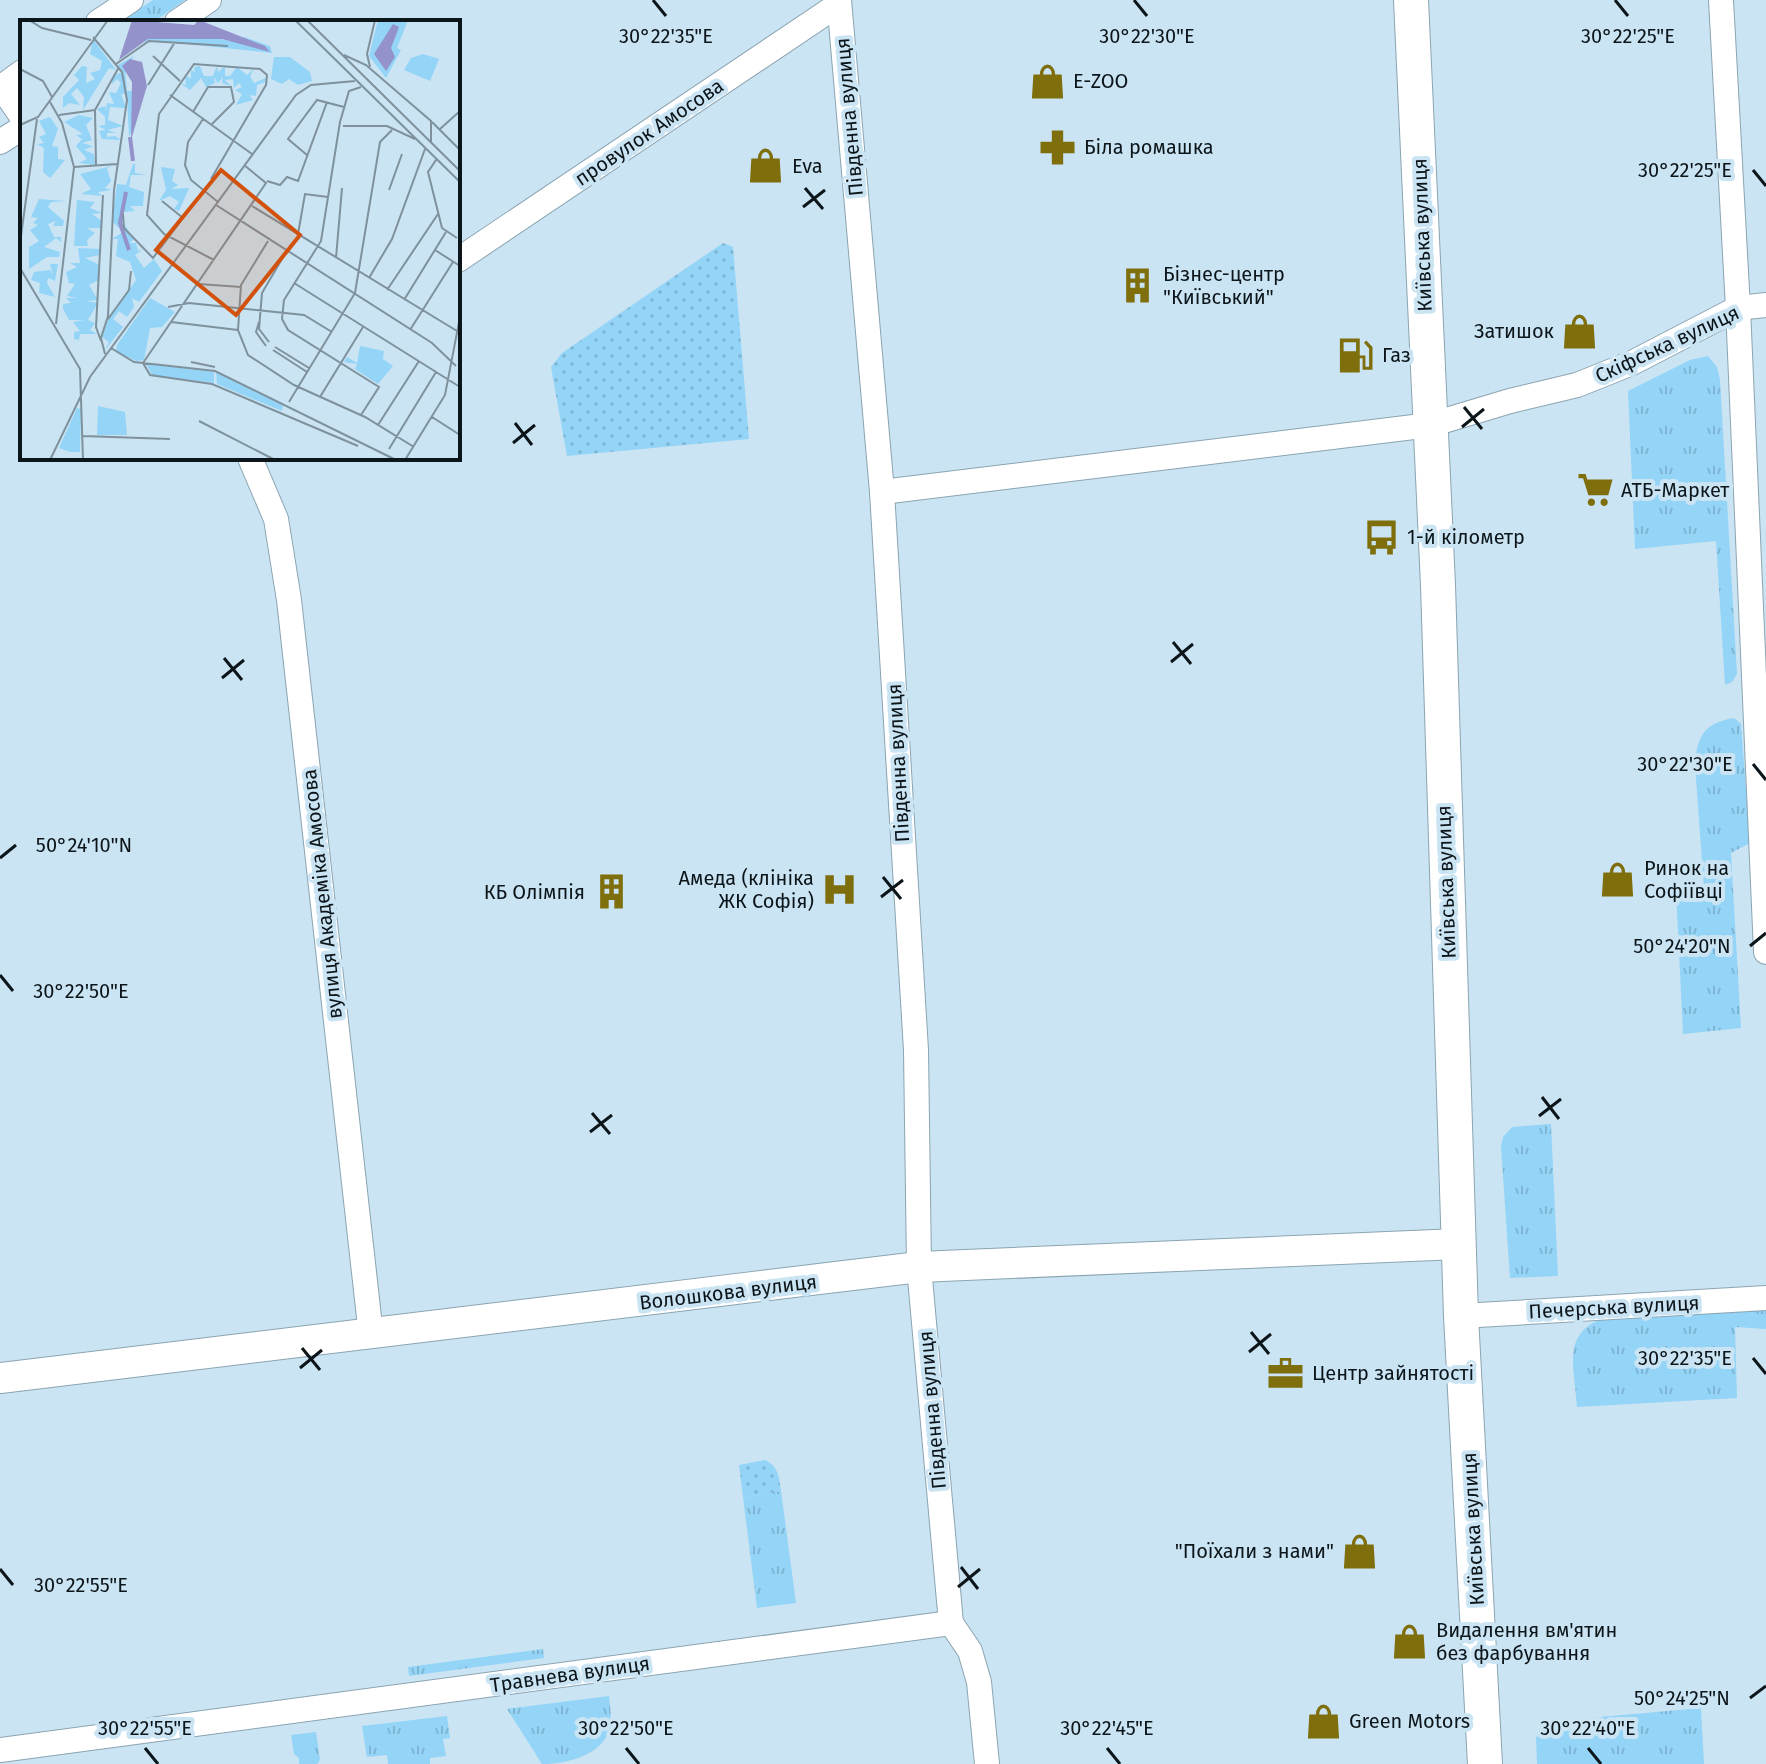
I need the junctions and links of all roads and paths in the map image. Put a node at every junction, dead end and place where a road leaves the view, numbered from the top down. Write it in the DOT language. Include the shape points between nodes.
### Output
graph roads {
  1 [pos="131,0"];
  2 [pos="209,0"];
  3 [pos="1411,0"];
  4 [pos="1721,0"];
  5 [pos="839,2"];
  6 [pos="101,20"];
  7 [pos="180,20"];
  8 [pos="20,73"];
  9 [pos="0,87"];
  10 [pos="20,114"];
  11 [pos="20,129"];
  12 [pos="0,142"];
  13 [pos="460,259"];
  14 [pos="1766,305"];
  15 [pos="1738,308"];
  16 [pos="1430,425"];
  17 [pos="251,460"];
  18 [pos="882,492"];
  19 [pos="1761,719"];
  20 [pos="1766,952"];
  21 [pos="1458,1244"];
  22 [pos="919,1267"];
  23 [pos="1766,1298"];
  24 [pos="1461,1316"];
  25 [pos="371,1335"];
  26 [pos="0,1378"];
  27 [pos="951,1623"];
  28 [pos="0,1750"];
  29 [pos="47,1754"];
  30 [pos="987,1764"];
  31 [pos="1485,1764"];
  1 -- 6 [label="street"];
  2 -- 7 [label="street"];
  3 -- 16 [label="main road, Київська вулиця"];
  4 -- 15 [label="street"];
  5 -- 13 [label="street, провулок Амосова"];
  5 -- 18 [label="street, Південна вулиця"];
  8 -- 9 [label="street"];
  9 -- 10 [label="street"];
  11 -- 12 [label="street"];
  14 -- 15 [label="street, Скіфська вулиця"];
  15 -- 16 [label="street, Скіфська вулиця" via="1577,385"];
  15 -- 19 [label="street"];
  16 -- 18 [label="street, Скіфська вулиця"];
  16 -- 21 [label="main road, Київська вулиця"];
  17 -- 25 [label="street, вулиця Академіка Амосова" via="276,519 289,600"];
  18 -- 22 [label="street, Південна вулиця" via="916,1050"];
  19 -- 20 [label="street"];
  21 -- 22 [label="street, Волошкова вулиця"];
  21 -- 24 [label="main road, Київська вулиця"];
  22 -- 25 [label="street, Волошкова вулиця"];
  22 -- 27 [label="street, Південна вулиця"];
  23 -- 24 [label="street, Печерська вулиця"];
  24 -- 31 [label="main road, Київська вулиця"];
  25 -- 26 [label="street, Волошкова вулиця"];
  27 -- 29 [label="street, Травнева вулиця"];
  27 -- 30 [label="street" via="970,1651 979,1682"];
  28 -- 29 [label="street, Травнева вулиця"];
}
